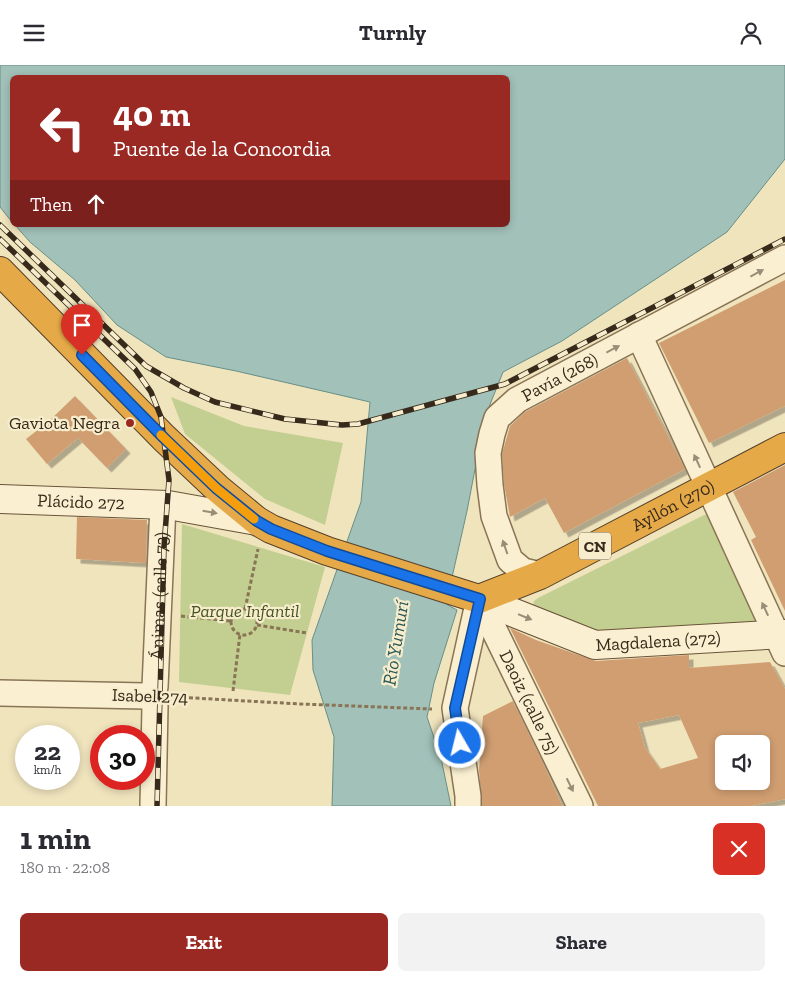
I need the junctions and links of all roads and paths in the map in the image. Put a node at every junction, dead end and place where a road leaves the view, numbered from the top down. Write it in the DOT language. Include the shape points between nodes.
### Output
graph roads {
  1 [pos="785,258"];
  2 [pos="0,271"];
  3 [pos="639,335"];
  4 [pos="785,447"];
  5 [pos="708,486"];
  6 [pos="0,499"];
  7 [pos="163,505"];
  8 [pos="260,523"];
  9 [pos="540,575"];
  10 [pos="473,598"];
  11 [pos="245,609"];
  12 [pos="180,616"];
  13 [pos="232,621"];
  14 [pos="257,625"];
  15 [pos="307,633"];
  16 [pos="240,634"];
  17 [pos="782,641"];
  18 [pos="233,691"];
  19 [pos="0,693"];
  20 [pos="152,696"];
  21 [pos="432,709"];
  22 [pos="153,806"];
  23 [pos="468,806"];
  24 [pos="580,806"];
  3 -- 1 [label="street, Pavía (268), one-way"];
  2 -- 8 [label="highway" via="164,438 216,488"];
  5 -- 3 [label="street, one-way"];
  9 -- 3 [label="street, Pavía (268), one-way" via="523,571 510,560 494,516 488,453 497,417 517,400"];
  4 -- 5 [label="highway, Ayllón (270) / CN"];
  5 -- 9 [label="highway, Ayllón (270) / CN"];
  17 -- 5 [label="street, one-way"];
  6 -- 7 [label="main road, Plácido 272"];
  7 -- 8 [label="main road, Plácido 272, one-way"];
  7 -- 20 [label="street, Ánimas (calle 73)"];
  8 -- 10 [label="highway" via="327,551"];
  8 -- 11 [label="path"];
  9 -- 10 [label="highway, Ayllón (270) / CN"];
  10 -- 17 [label="main road, Magdalena (272), one-way" via="595,645"];
  10 -- 23 [label="street" via="455,708"];
  10 -- 24 [label="street, Daoiz (calle 75), one-way"];
  11 -- 13 [label="path" via="237,612"];
  11 -- 14 [label="path" via="256,616"];
  12 -- 13 [label="path"];
  13 -- 16 [label="path" via="234,631"];
  14 -- 15 [label="path"];
  14 -- 16 [label="path" via="250,634"];
  16 -- 18 [label="path"];
  19 -- 20 [label="street, Isabel 274"];
  20 -- 21 [label="path, Isabel 274"];
  20 -- 22 [label="street, Ánimas (calle 73)"];
}
